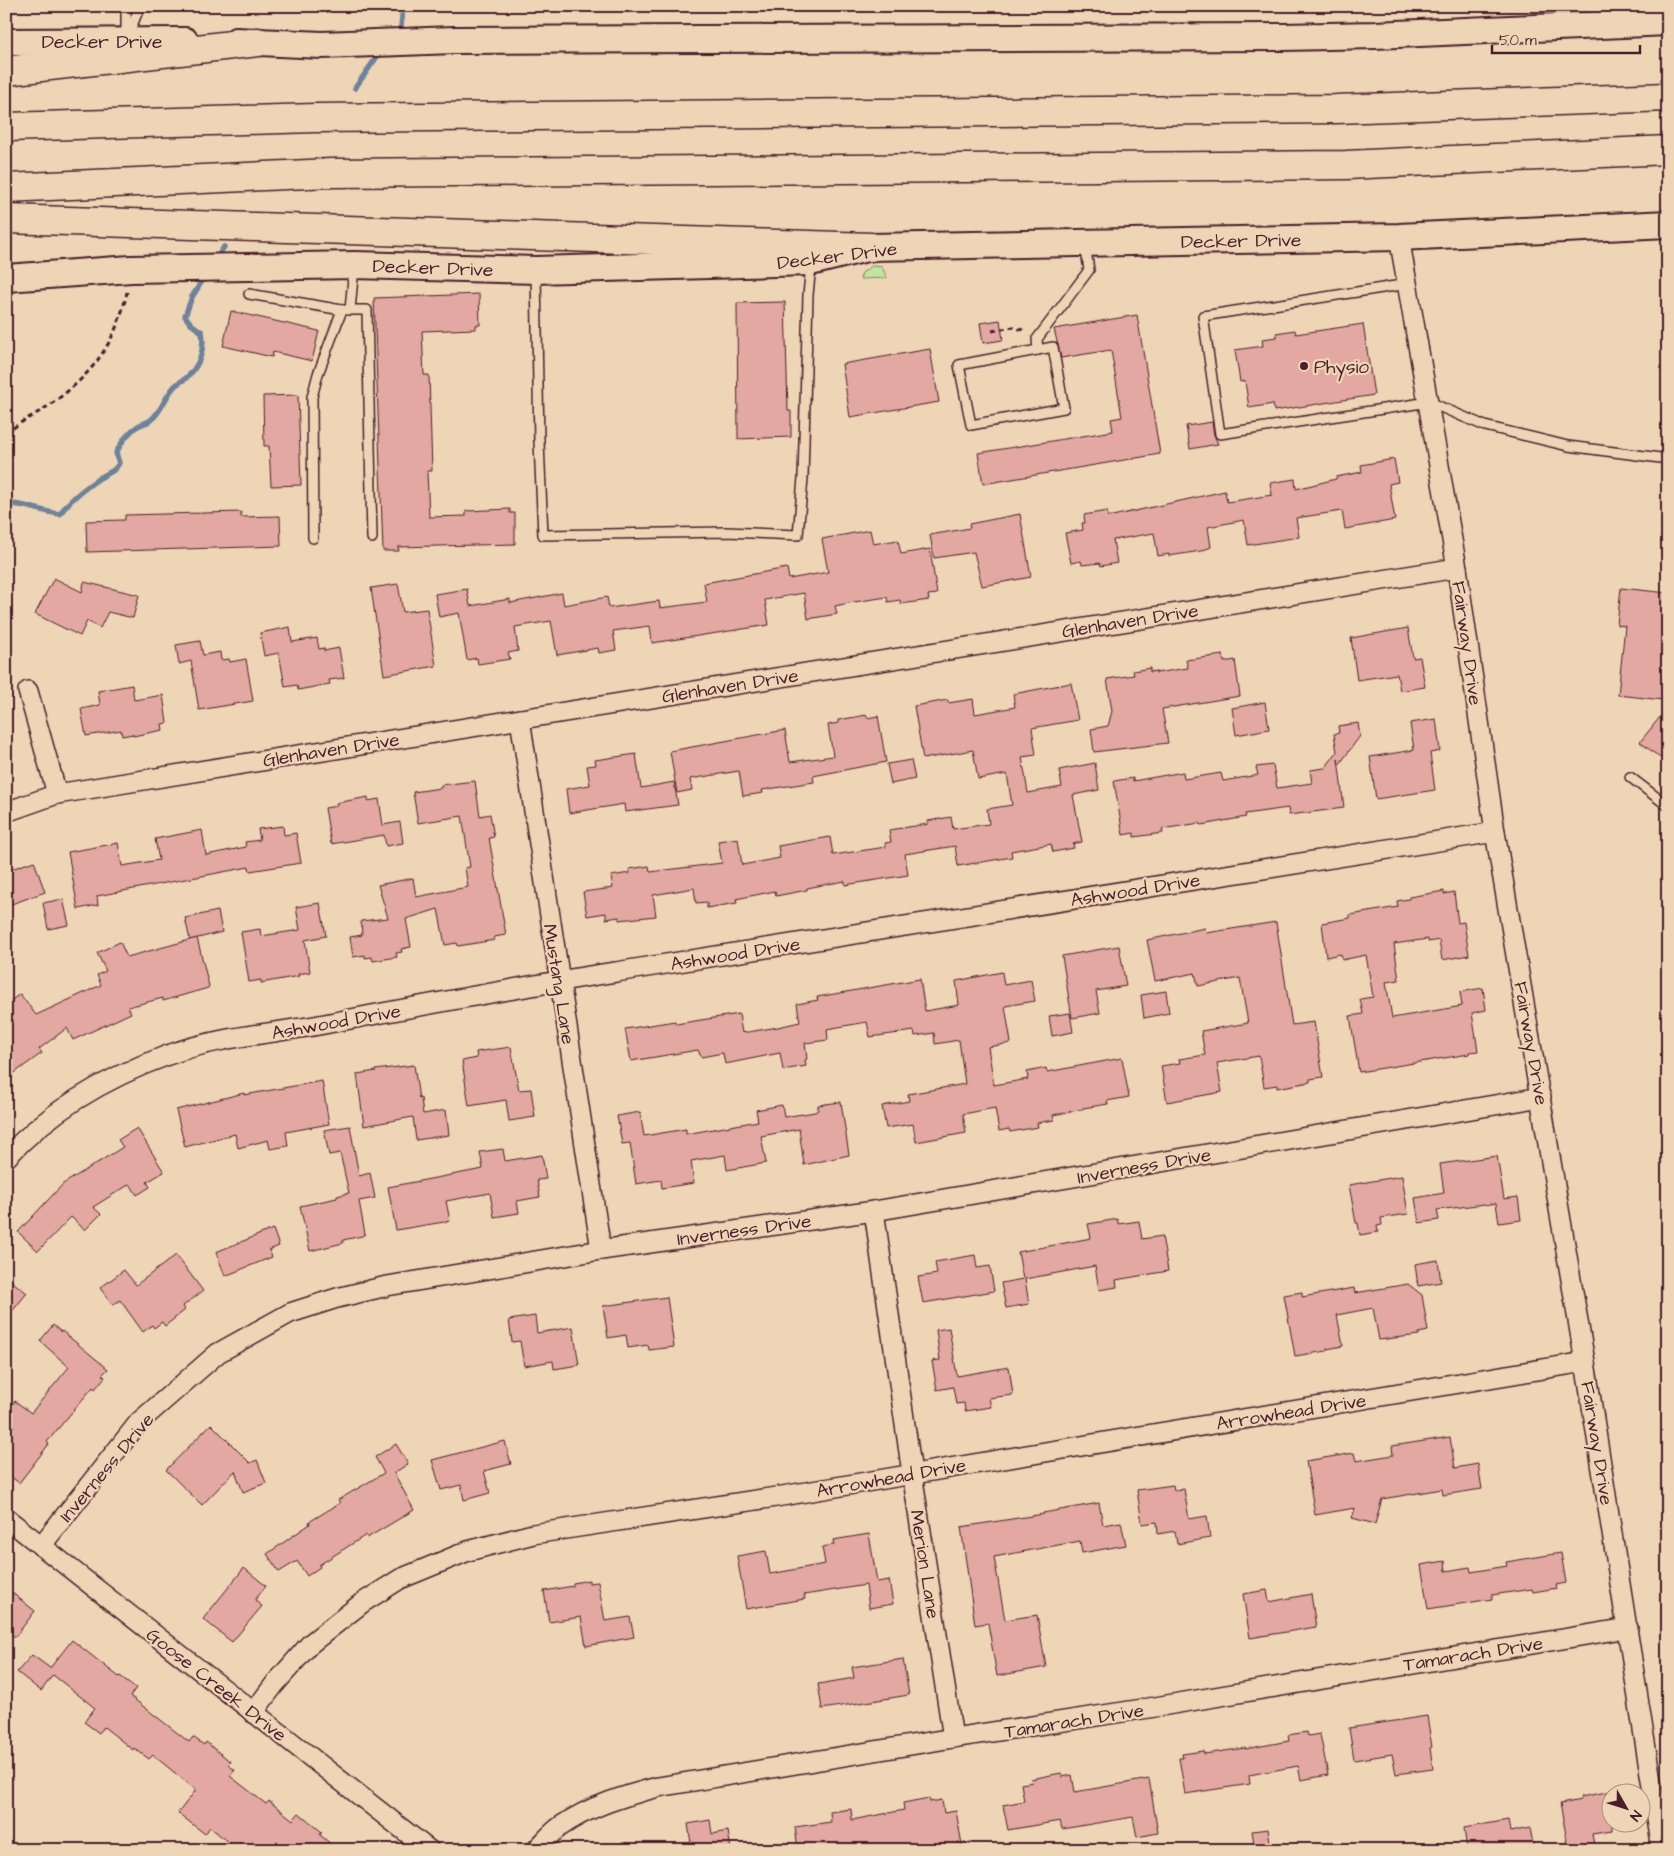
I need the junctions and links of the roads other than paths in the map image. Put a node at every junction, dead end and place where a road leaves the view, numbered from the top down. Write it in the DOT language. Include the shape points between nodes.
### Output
graph roads {
  1 [pos="126,6"];
  2 [pos="140,6"];
  3 [pos="1668,22"];
  4 [pos="126,41"];
  5 [pos="6,42"];
  6 [pos="258,42"];
  7 [pos="6,71"];
  8 [pos="1668,98"];
  9 [pos="6,127"];
  10 [pos="1668,150"];
  11 [pos="6,188"];
  12 [pos="6,220"];
  13 [pos="1668,224"];
  14 [pos="1399,237"];
  15 [pos="1085,244"];
  16 [pos="871,247"];
  17 [pos="811,262"];
  18 [pos="354,264"];
  19 [pos="536,270"];
  20 [pos="6,278"];
  21 [pos="1408,284"];
  22 [pos="249,294"];
  23 [pos="346,310"];
  24 [pos="1038,350"];
  25 [pos="1429,402"];
  26 [pos="1668,460"];
  27 [pos="313,538"];
  28 [pos="372,538"];
  29 [pos="1457,568"];
  30 [pos="28,691"];
  31 [pos="520,718"];
  32 [pos="1630,776"];
  33 [pos="57,794"];
  34 [pos="1668,806"];
  35 [pos="6,812"];
  36 [pos="1495,832"];
  37 [pos="559,981"];
  38 [pos="1541,1097"];
  39 [pos="6,1158"];
  40 [pos="874,1211"];
  41 [pos="601,1250"];
  42 [pos="1585,1362"];
  43 [pos="912,1473"];
  44 [pos="6,1518"];
  45 [pos="41,1546"];
  46 [pos="1628,1628"];
  47 [pos="253,1713"];
  48 [pos="953,1738"];
  49 [pos="429,1850"];
  50 [pos="536,1850"];
  51 [pos="1662,1850"];
  1 -- 4 [label="lane"];
  2 -- 4 [label="lane"];
  3 -- 6 [label="main road, Decker Drive" via="1284,37 454,40 322,45"];
  4 -- 5 [label="main road, Decker Drive"];
  4 -- 6 [label="main road, Decker Drive"];
  6 -- 7 [label="highway"];
  8 -- 9 [label="highway" via="1336,109 315,118"];
  10 -- 11 [label="highway" via="1346,165 331,173"];
  12 -- 16 [label="highway"];
  13 -- 14 [label="main road, Decker Drive"];
  14 -- 15 [label="main road, Decker Drive"];
  14 -- 21 [label="street, Fairway Drive"];
  15 -- 16 [label="main road, Decker Drive"];
  15 -- 24 [label="lane" via="1089,270 1037,339"];
  16 -- 17 [label="main road, Decker Drive"];
  17 -- 19 [label="main road, Decker Drive"];
  17 -- 19 [label="lane" via="798,535 726,532 543,535"];
  18 -- 19 [label="main road, Decker Drive"];
  18 -- 20 [label="main road, Decker Drive" via="132,269"];
  18 -- 23 [label="lane"];
  21 -- 25 [label="street, Fairway Drive"];
  21 -- 25 [label="lane" via="1203,316 1220,434"];
  22 -- 23 [label="lane"];
  23 -- 27 [label="lane" via="318,374 312,397"];
  23 -- 28 [label="lane" via="367,310"];
  24 -- 24 [label="lane" via="959,365 971,425 1064,408 1053,347"];
  25 -- 26 [label="lane" via="1485,426 1568,446"];
  25 -- 29 [label="street, Fairway Drive"];
  29 -- 31 [label="street, Glenhaven Drive"];
  29 -- 36 [label="street, Fairway Drive"];
  30 -- 33 [label="street"];
  31 -- 33 [label="street, Glenhaven Drive"];
  31 -- 37 [label="street, Mustang Lane"];
  32 -- 34 [label="lane"];
  33 -- 35 [label="street, Glenhaven Drive"];
  36 -- 37 [label="street, Ashwood Drive"];
  36 -- 38 [label="street, Fairway Drive"];
  37 -- 39 [label="street, Ashwood Drive" via="274,1033 212,1041 170,1054 104,1083 39,1128"];
  37 -- 41 [label="street, Mustang Lane"];
  38 -- 40 [label="street, Inverness Drive"];
  38 -- 42 [label="street, Fairway Drive"];
  40 -- 41 [label="street, Inverness Drive"];
  40 -- 43 [label="street, Merion Lane"];
  41 -- 45 [label="street, Inverness Drive" via="387,1286 290,1313 218,1353 138,1422"];
  42 -- 43 [label="street, Arrowhead Drive"];
  42 -- 46 [label="street, Fairway Drive"];
  43 -- 47 [label="street, Arrowhead Drive" via="533,1534 468,1551 400,1579 362,1603 310,1644"];
  43 -- 48 [label="street, Merion Lane"];
  44 -- 45 [label="street, Goose Creek Drive"];
  45 -- 47 [label="street, Goose Creek Drive"];
  46 -- 48 [label="street, Tamarach Drive"];
  46 -- 51 [label="street, Fairway Drive"];
  47 -- 49 [label="street, Goose Creek Drive"];
  48 -- 50 [label="street, Tamarach Drive" via="658,1787 583,1812 559,1827"];
}
